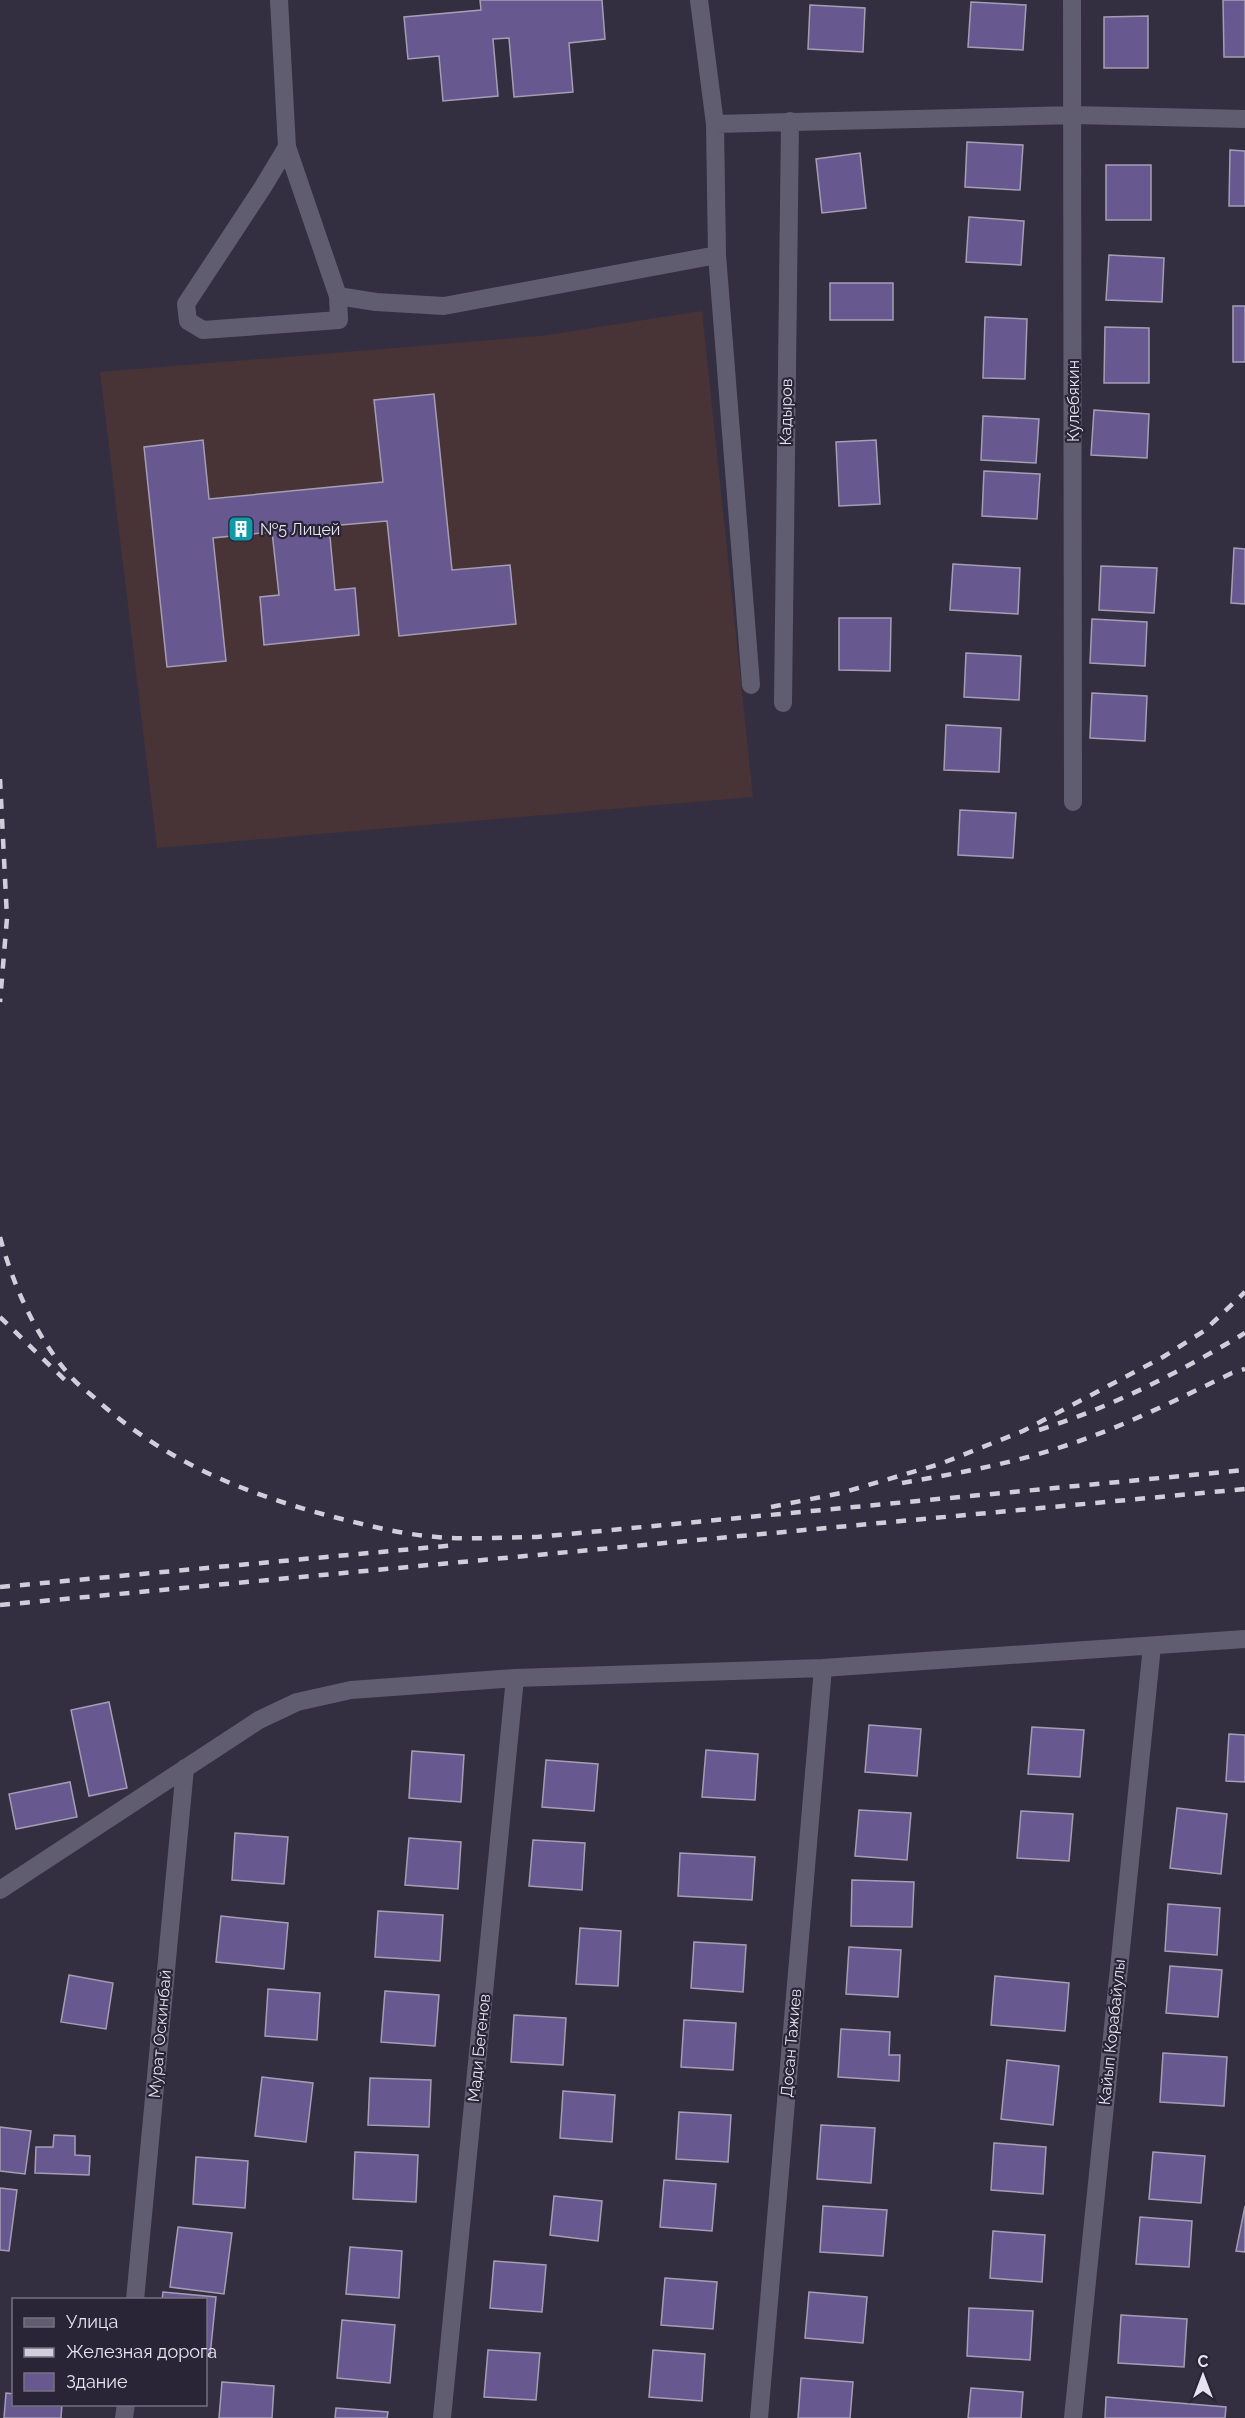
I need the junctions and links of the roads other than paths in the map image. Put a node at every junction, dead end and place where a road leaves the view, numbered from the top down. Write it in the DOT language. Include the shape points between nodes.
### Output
graph roads {
  1 [pos="279,0"];
  2 [pos="699,0"];
  3 [pos="1072,0"];
  4 [pos="1073,115"];
  5 [pos="1245,119"];
  6 [pos="790,121"];
  7 [pos="714,124"];
  8 [pos="287,147"];
  9 [pos="717,255"];
  10 [pos="338,296"];
  11 [pos="751,685"];
  12 [pos="783,703"];
  13 [pos="1073,802"];
  14 [pos="1245,1640"];
  15 [pos="1152,1646"];
  16 [pos="823,1668"];
  17 [pos="515,1678"];
  18 [pos="185,1768"];
  19 [pos="0,1890"];
  20 [pos="135,2298"];
  21 [pos="442,2418"];
  22 [pos="759,2418"];
  23 [pos="1073,2418"];
  1 -- 8 [label="street"];
  2 -- 7 [label="street"];
  3 -- 4 [label="street, Кулебякин"];
  4 -- 5 [label="street"];
  4 -- 6 [label="street"];
  4 -- 13 [label="street, Кулебякин"];
  6 -- 7 [label="street"];
  6 -- 12 [label="street, Кадыров"];
  7 -- 9 [label="street"];
  8 -- 10 [label="street"];
  8 -- 10 [label="street" via="186,304 188,321 203,330 339,320"];
  9 -- 10 [label="street" via="444,306"];
  9 -- 11 [label="street"];
  14 -- 15 [label="street"];
  15 -- 16 [label="street"];
  15 -- 23 [label="street, Кайып Корабайулы"];
  16 -- 17 [label="street"];
  16 -- 22 [label="street, Досан Тажиев"];
  17 -- 18 [label="street" via="351,1689 297,1702 259,1720"];
  17 -- 21 [label="street, Мади Бегенов"];
  18 -- 19 [label="street"];
  18 -- 20 [label="street, Мурат Оскинбай"];
}
